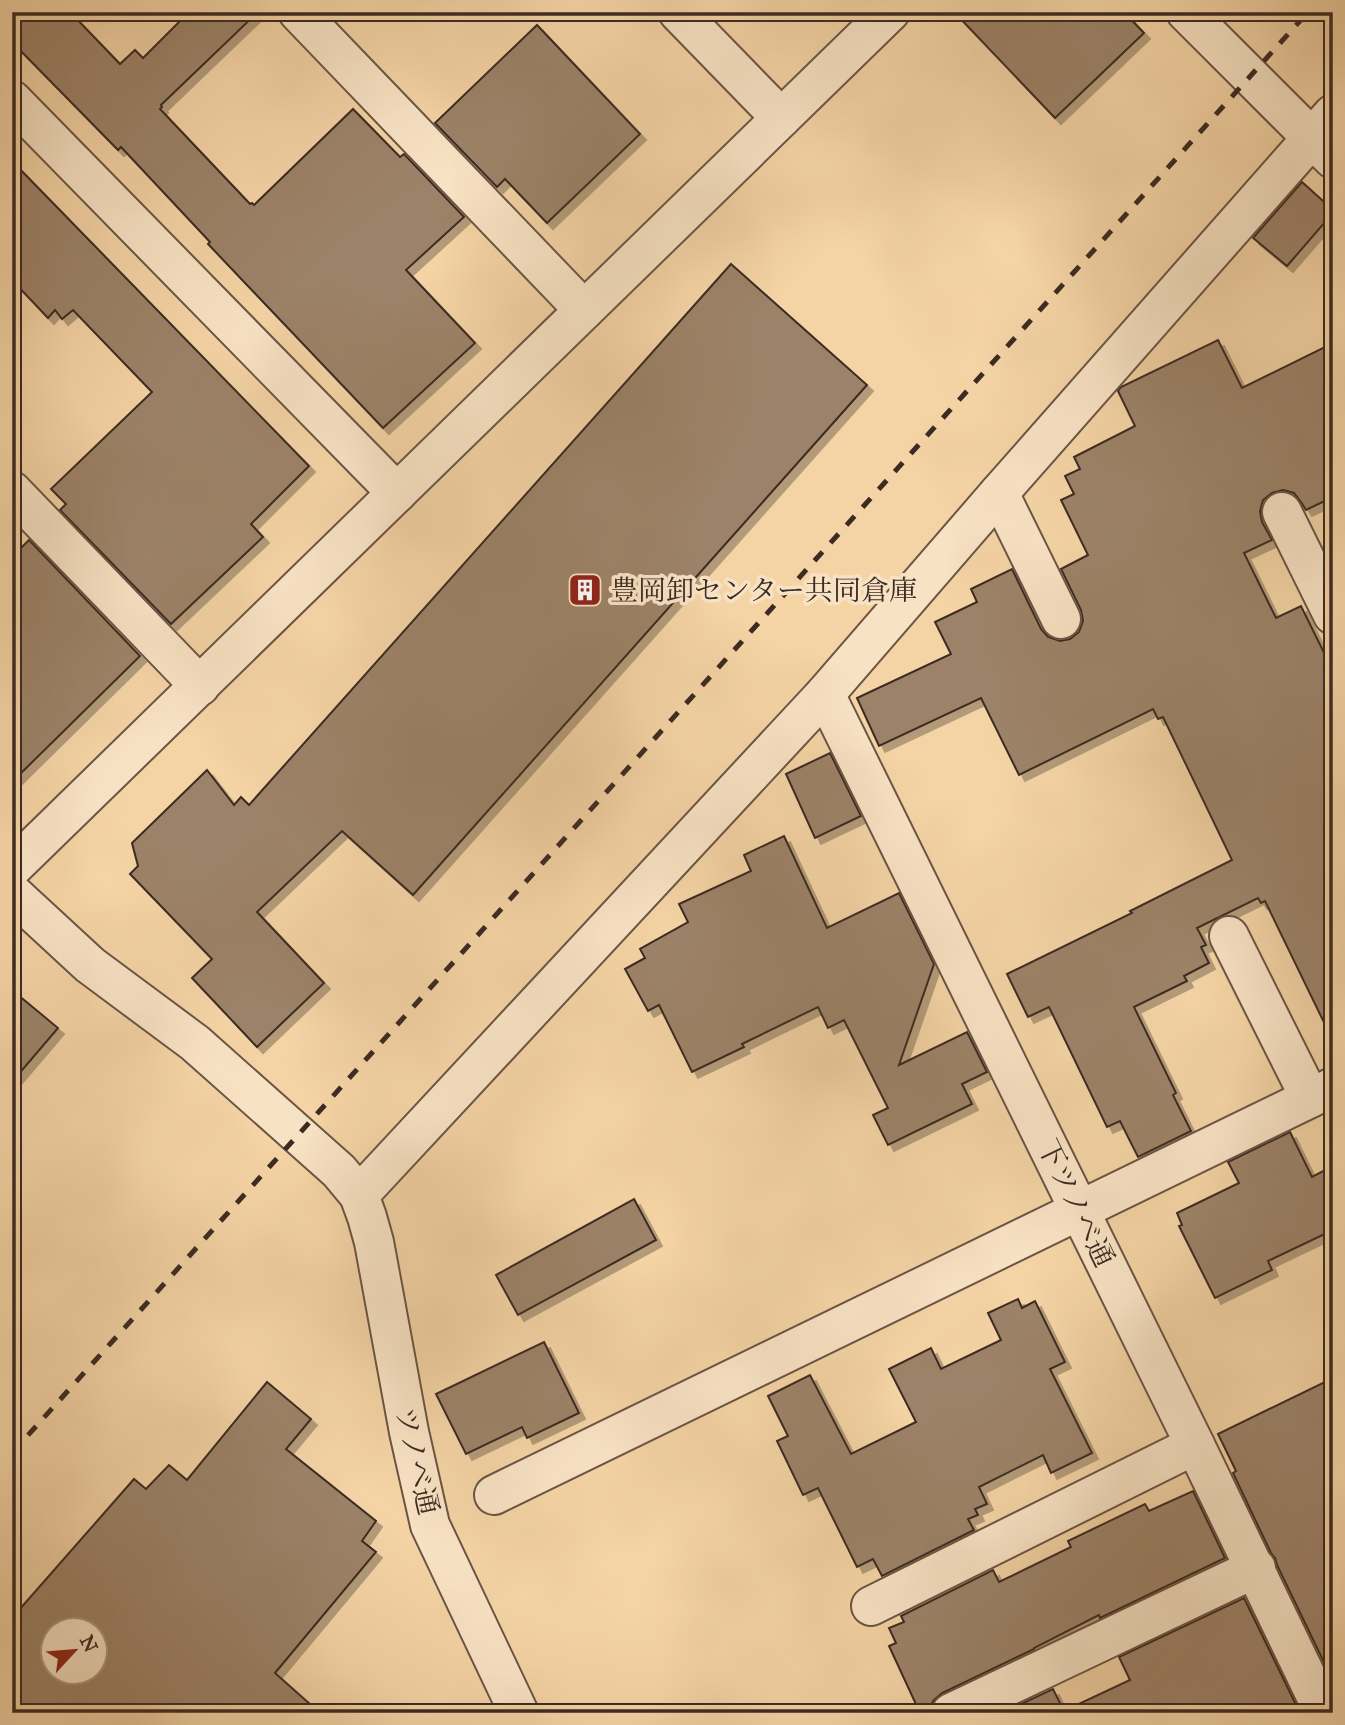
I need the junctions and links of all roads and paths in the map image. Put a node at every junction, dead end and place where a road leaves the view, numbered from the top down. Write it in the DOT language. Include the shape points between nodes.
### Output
graph roads {
  1 [pos="298,12"];
  2 [pos="678,12"];
  3 [pos="890,12"];
  4 [pos="1205,19"];
  5 [pos="12,100"];
  6 [pos="781,118"];
  7 [pos="1326,137"];
  8 [pos="584,310"];
  9 [pos="12,491"];
  10 [pos="397,493"];
  11 [pos="999,493"];
  12 [pos="1282,512"];
  13 [pos="1318,546"];
  14 [pos="1333,615"];
  15 [pos="1061,619"];
  16 [pos="200,686"];
  17 [pos="825,694"];
  18 [pos="12,868"];
  19 [pos="12,893"];
  20 [pos="1229,936"];
  21 [pos="1321,1092"];
  22 [pos="359,1195"];
  23 [pos="1080,1210"];
  24 [pos="1195,1444"];
  25 [pos="494,1495"];
  26 [pos="1256,1568"];
  27 [pos="872,1606"];
  28 [pos="519,1713"];
  29 [pos="951,1713"];
  30 [pos="1324,1713"];
  1 -- 8 [label="street"];
  2 -- 6 [label="street"];
  3 -- 6 [label="street"];
  4 -- 7 [label="street"];
  5 -- 10 [label="street"];
  6 -- 8 [label="street"];
  7 -- 11 [label="street"];
  8 -- 10 [label="street"];
  9 -- 16 [label="street"];
  10 -- 16 [label="street"];
  11 -- 15 [label="street"];
  11 -- 17 [label="street"];
  12 -- 13 [label="street"];
  13 -- 14 [label="street"];
  16 -- 18 [label="street"];
  17 -- 22 [label="street"];
  17 -- 23 [label="street, 下ツノベ通"];
  19 -- 22 [label="street" via="90,965 195,1043 339,1171"];
  20 -- 21 [label="street"];
  21 -- 23 [label="street"];
  22 -- 28 [label="street, ツノベ通" via="374,1242 430,1525"];
  23 -- 24 [label="street, 下ツノベ通"];
  23 -- 25 [label="street"];
  24 -- 26 [label="street, 下ツノベ通"];
  24 -- 27 [label="street"];
  26 -- 29 [label="street"];
  26 -- 30 [label="street, 下ツノベ通"];
}
